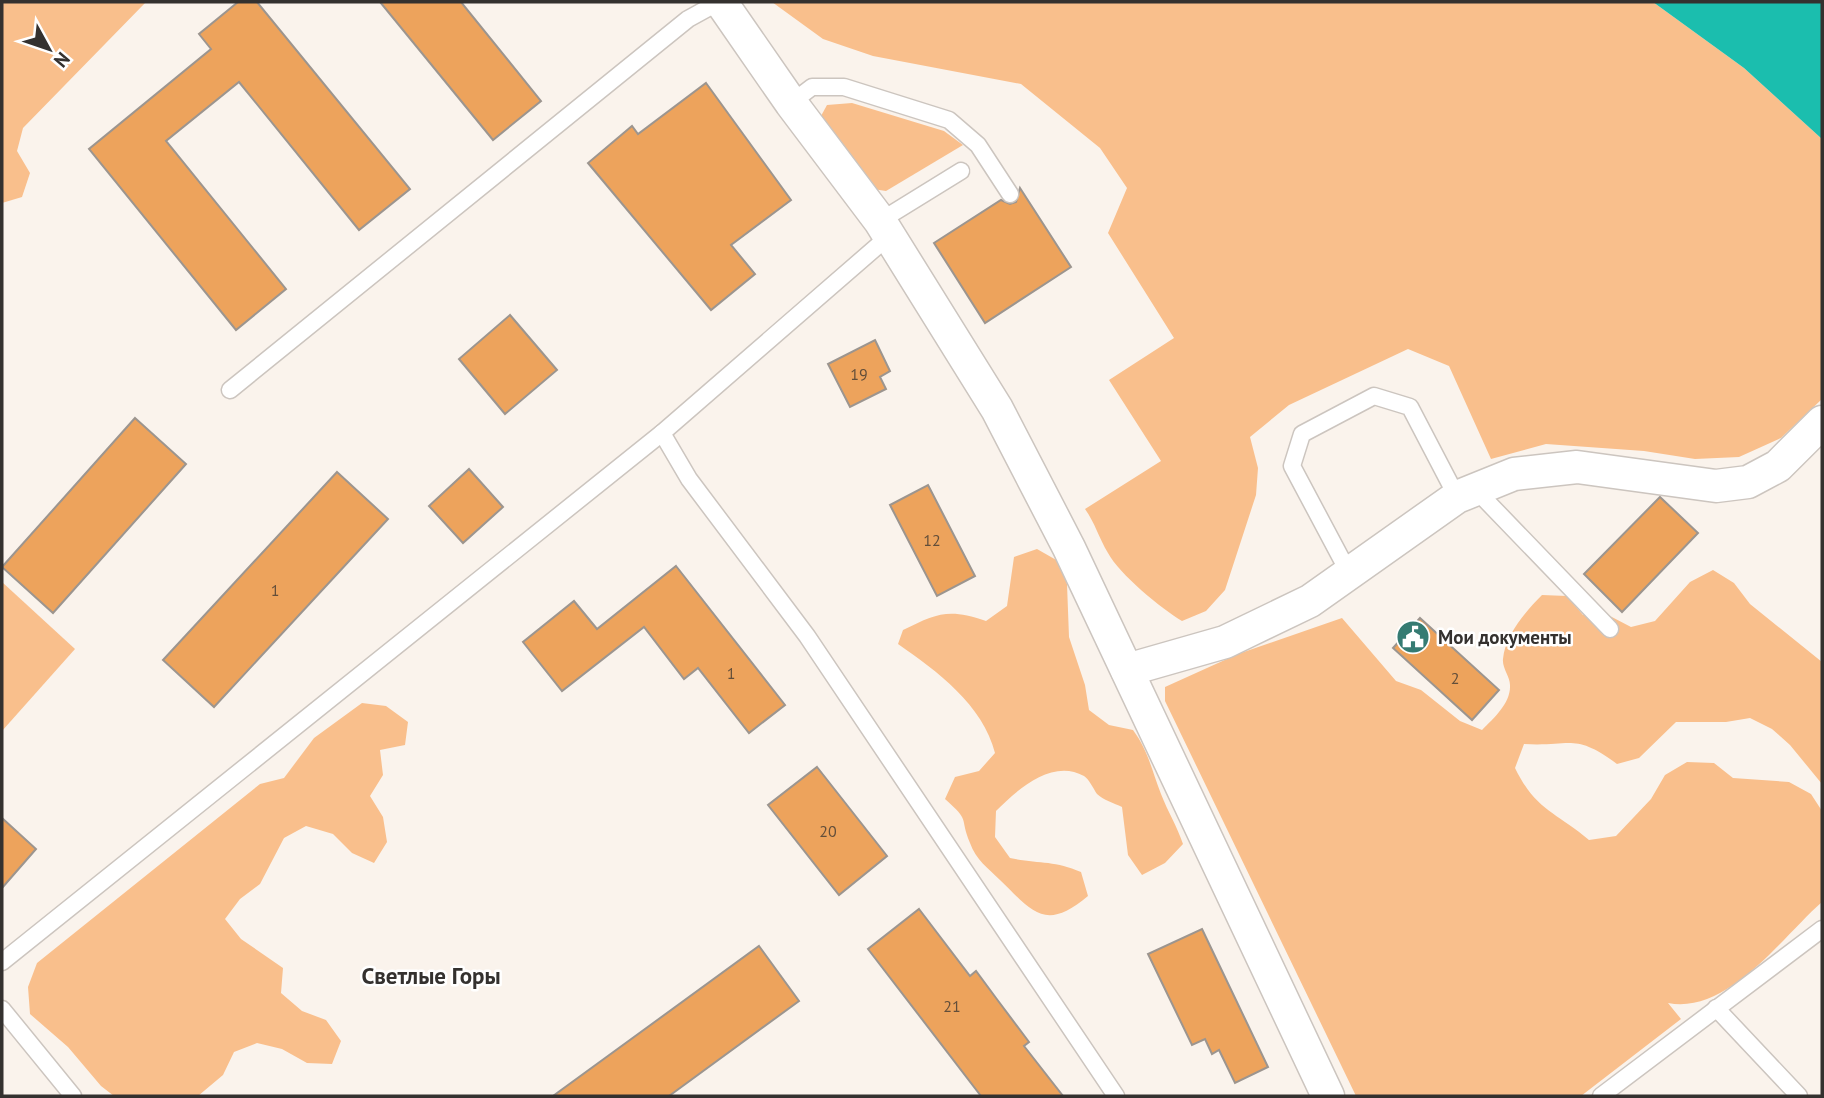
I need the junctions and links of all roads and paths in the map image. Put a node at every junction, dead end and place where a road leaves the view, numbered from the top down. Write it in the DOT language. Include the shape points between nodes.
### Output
graph roads {
  1 [pos="720,2"];
  2 [pos="791,103"];
  3 [pos="961,171"];
  4 [pos="1010,194"];
  5 [pos="885,228"];
  6 [pos="230,390"];
  7 [pos="1822,422"];
  8 [pos="662,433"];
  9 [pos="1465,492"];
  10 [pos="1350,575"];
  11 [pos="1611,629"];
  12 [pos="1127,670"];
  13 [pos="1822,929"];
  14 [pos="2,962"];
  15 [pos="2,1009"];
  16 [pos="1716,1009"];
  17 [pos="73,1096"];
  18 [pos="1115,1096"];
  19 [pos="1326,1096"];
  20 [pos="1601,1096"];
  21 [pos="1799,1096"];
  1 -- 2 [label="street"];
  1 -- 6 [label="lane" via="688,19"];
  2 -- 4 [label="lane" via="813,88 844,87 949,120 978,145"];
  2 -- 5 [label="street"];
  3 -- 5 [label="lane"];
  5 -- 8 [label="lane"];
  5 -- 12 [label="street" via="997,409"];
  7 -- 9 [label="street" via="1778,466 1748,482 1716,486 1577,467 1514,474"];
  8 -- 14 [label="lane"];
  8 -- 18 [label="lane" via="689,479 807,636"];
  9 -- 10 [label="street"];
  9 -- 10 [label="lane" via="1410,407 1374,396 1302,434 1292,466"];
  9 -- 11 [label="lane"];
  10 -- 12 [label="street" via="1310,601 1225,642"];
  12 -- 19 [label="street"];
  13 -- 16 [label="lane"];
  15 -- 17 [label="lane"];
  16 -- 20 [label="lane"];
  16 -- 21 [label="lane"];
}
